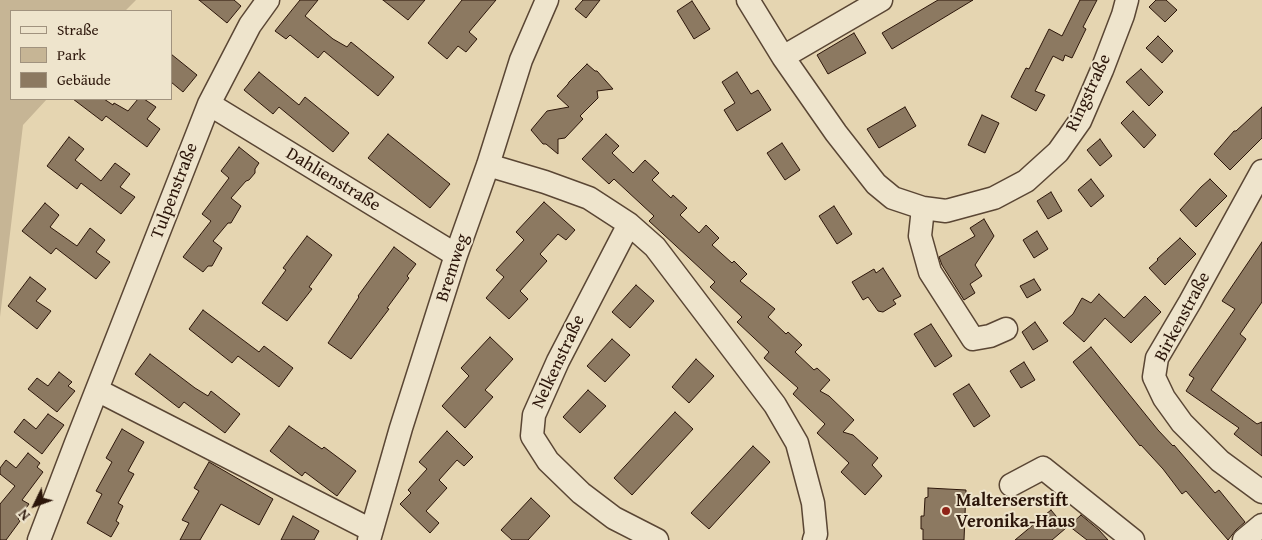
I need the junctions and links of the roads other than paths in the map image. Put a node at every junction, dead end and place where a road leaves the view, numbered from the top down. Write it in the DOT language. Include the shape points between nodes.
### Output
graph roads {
  1 [pos="268,0"];
  2 [pos="547,0"];
  3 [pos="748,0"];
  4 [pos="881,0"];
  5 [pos="1127,0"];
  6 [pos="783,57"];
  7 [pos="209,104"];
  8 [pos="488,165"];
  9 [pos="1262,171"];
  10 [pos="923,208"];
  11 [pos="629,224"];
  12 [pos="456,255"];
  13 [pos="1006,329"];
  14 [pos="97,390"];
  15 [pos="1011,485"];
  16 [pos="1262,492"];
  17 [pos="1262,525"];
  18 [pos="370,535"];
  19 [pos="39,540"];
  20 [pos="657,540"];
  21 [pos="814,540"];
  22 [pos="1134,540"];
  23 [pos="1244,540"];
  1 -- 7 [label="street, Tulpenstraße" via="250,25"];
  2 -- 8 [label="street, Bremweg" via="521,60"];
  3 -- 6 [label="street, Ringstraße"];
  4 -- 6 [label="street"];
  5 -- 10 [label="street, Ringstraße" via="1080,122 1058,152 1026,181 994,198 946,212"];
  6 -- 10 [label="street, Ringstraße" via="836,134 876,184 893,198"];
  7 -- 12 [label="street, Dahlienstraße"];
  7 -- 14 [label="street, Tulpenstraße"];
  8 -- 11 [label="street" via="589,198"];
  8 -- 12 [label="street, Bremweg"];
  9 -- 16 [label="street, Birkenstraße" via="1157,358 1154,377 1182,423 1220,461"];
  10 -- 13 [label="street" via="920,236 930,272 973,339"];
  11 -- 20 [label="street, Nelkenstraße" via="558,361 534,415 532,436 548,461 582,493 614,518"];
  11 -- 21 [label="street" via="655,247 776,405 797,443 811,490 815,514"];
  12 -- 18 [label="street, Bremweg"];
  14 -- 18 [label="street"];
  14 -- 19 [label="street, Tulpenstraße"];
  15 -- 22 [label="street" via="1043,468"];
  17 -- 23 [label="street"];
}
